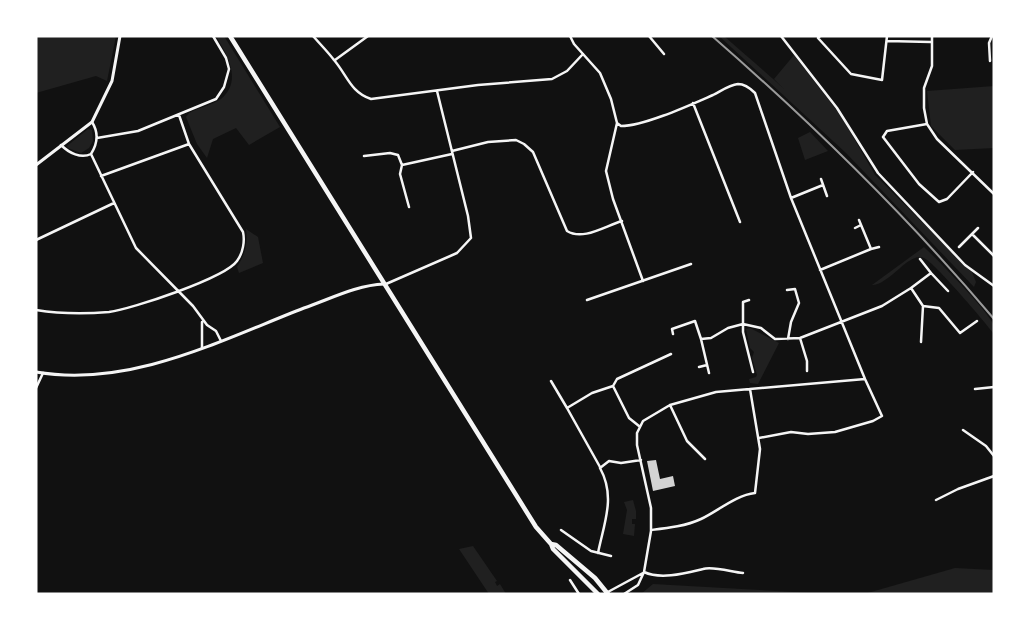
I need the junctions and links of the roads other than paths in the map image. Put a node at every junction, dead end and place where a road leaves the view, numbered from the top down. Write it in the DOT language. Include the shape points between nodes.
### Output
graph roads {
  1 [pos="120,36"];
  2 [pos="213,36"];
  3 [pos="230,36"];
  4 [pos="313,36"];
  5 [pos="368,36"];
  6 [pos="570,36"];
  7 [pos="649,36"];
  8 [pos="781,36"];
  9 [pos="887,36"];
  10 [pos="932,36"];
  11 [pos="992,36"];
  12 [pos="819,37"];
  13 [pos="887,41"];
  14 [pos="931,42"];
  15 [pos="584,54"];
  16 [pos="664,54"];
  17 [pos="334,60"];
  18 [pos="990,60"];
  19 [pos="437,91"];
  20 [pos="693,103"];
  21 [pos="179,115"];
  22 [pos="92,122"];
  23 [pos="617,123"];
  24 [pos="928,124"];
  25 [pos="97,138"];
  26 [pos="189,144"];
  27 [pos="61,145"];
  28 [pos="452,153"];
  29 [pos="91,154"];
  30 [pos="364,156"];
  31 [pos="36,165"];
  32 [pos="402,165"];
  33 [pos="973,172"];
  34 [pos="101,176"];
  35 [pos="821,179"];
  36 [pos="823,185"];
  37 [pos="994,194"];
  38 [pos="827,196"];
  39 [pos="791,198"];
  40 [pos="114,203"];
  41 [pos="409,207"];
  42 [pos="859,220"];
  43 [pos="622,222"];
  44 [pos="740,222"];
  45 [pos="861,225"];
  46 [pos="854,228"];
  47 [pos="978,228"];
  48 [pos="972,234"];
  49 [pos="36,240"];
  50 [pos="879,247"];
  51 [pos="959,247"];
  52 [pos="871,249"];
  53 [pos="994,256"];
  54 [pos="920,259"];
  55 [pos="691,264"];
  56 [pos="820,270"];
  57 [pos="931,272"];
  58 [pos="643,281"];
  59 [pos="384,284"];
  60 [pos="994,286"];
  61 [pos="910,288"];
  62 [pos="178,290"];
  63 [pos="787,290"];
  64 [pos="948,291"];
  65 [pos="587,300"];
  66 [pos="749,300"];
  67 [pos="923,306"];
  68 [pos="36,310"];
  69 [pos="202,320"];
  70 [pos="842,321"];
  71 [pos="977,321"];
  72 [pos="743,324"];
  73 [pos="673,334"];
  74 [pos="800,338"];
  75 [pos="701,339"];
  76 [pos="788,339"];
  77 [pos="221,341"];
  78 [pos="921,342"];
  79 [pos="202,348"];
  80 [pos="671,354"];
  81 [pos="707,366"];
  82 [pos="699,367"];
  83 [pos="807,371"];
  84 [pos="36,372"];
  85 [pos="753,372"];
  86 [pos="43,373"];
  87 [pos="709,373"];
  88 [pos="864,379"];
  89 [pos="551,381"];
  90 [pos="612,386"];
  91 [pos="994,387"];
  92 [pos="36,388"];
  93 [pos="750,389"];
  94 [pos="975,389"];
  95 [pos="670,405"];
  96 [pos="567,408"];
  97 [pos="639,426"];
  98 [pos="963,430"];
  99 [pos="759,438"];
  100 [pos="994,456"];
  101 [pos="705,459"];
  102 [pos="641,460"];
  103 [pos="600,468"];
  104 [pos="994,476"];
  105 [pos="936,500"];
  106 [pos="561,530"];
  107 [pos="650,530"];
  108 [pos="551,544"];
  109 [pos="598,553"];
  110 [pos="611,556"];
  111 [pos="644,572"];
  112 [pos="743,573"];
  113 [pos="570,580"];
  114 [pos="607,593"];
  115 [pos="579,594"];
  116 [pos="598,594"];
  117 [pos="624,594"];
  1 -- 22 [label="street" via="112,81"];
  2 -- 21 [label="street" via="229,69 224,87 216,99"];
  3 -- 59 [label="main road"];
  4 -- 17 [label="street"];
  5 -- 17 [label="street"];
  6 -- 15 [label="street"];
  7 -- 16 [label="street"];
  8 -- 60 [label="street" via="837,108 878,173 965,265"];
  9 -- 13 [label="street"];
  10 -- 14 [label="street"];
  11 -- 18 [label="street" via="988,43"];
  12 -- 13 [label="street" via="851,74 882,80"];
  13 -- 14 [label="street"];
  14 -- 24 [label="street" via="932,66 924,88"];
  15 -- 19 [label="street" via="573,66 552,79"];
  15 -- 23 [label="street" via="602,78"];
  17 -- 19 [label="street" via="354,91 371,100"];
  19 -- 28 [label="street"];
  20 -- 23 [label="street" via="628,126"];
  20 -- 39 [label="street" via="741,84 755,93"];
  20 -- 44 [label="street"];
  21 -- 25 [label="street" via="138,131"];
  21 -- 26 [label="street"];
  22 -- 25 [label="street"];
  22 -- 27 [label="street"];
  23 -- 43 [label="street" via="606,170"];
  24 -- 33 [label="street" via="937,139"];
  24 -- 33 [label="street" via="887,132 883,137 919,184 939,202 947,199"];
  25 -- 29 [label="street"];
  26 -- 34 [label="street"];
  26 -- 62 [label="street" via="239,225 245,241 238,260 231,268"];
  27 -- 29 [label="street" via="74,154 86,157"];
  27 -- 31 [label="street"];
  28 -- 32 [label="street"];
  28 -- 43 [label="street" via="488,142 516,140 533,152 567,231 582,235"];
  28 -- 59 [label="street" via="471,238 457,253"];
  29 -- 34 [label="street"];
  30 -- 32 [label="street" via="390,152 398,154"];
  32 -- 41 [label="street" via="400,174"];
  33 -- 37 [label="street"];
  34 -- 40 [label="street"];
  35 -- 36 [label="street"];
  36 -- 38 [label="street"];
  36 -- 39 [label="street"];
  39 -- 56 [label="street"];
  40 -- 49 [label="street"];
  40 -- 62 [label="street" via="136,248"];
  42 -- 45 [label="street"];
  43 -- 58 [label="street"];
  45 -- 46 [label="street"];
  45 -- 52 [label="street"];
  47 -- 48 [label="street"];
  48 -- 51 [label="street"];
  48 -- 53 [label="street"];
  50 -- 52 [label="street"];
  52 -- 56 [label="street"];
  54 -- 57 [label="street"];
  55 -- 58 [label="street"];
  56 -- 70 [label="street"];
  57 -- 61 [label="street"];
  57 -- 64 [label="street"];
  58 -- 65 [label="street"];
  59 -- 77 [label="street" via="371,284"];
  59 -- 108 [label="main road" via="536,527"];
  61 -- 67 [label="street"];
  61 -- 70 [label="street" via="882,306"];
  62 -- 68 [label="street" via="110,312 73,314"];
  62 -- 69 [label="street"];
  63 -- 76 [label="street" via="795,289 800,303 791,322"];
  66 -- 72 [label="street" via="743,302"];
  67 -- 71 [label="street" via="939,308 960,333"];
  67 -- 78 [label="street"];
  69 -- 77 [label="street" via="216,331"];
  69 -- 79 [label="street"];
  70 -- 74 [label="street"];
  70 -- 88 [label="street"];
  72 -- 75 [label="street"];
  72 -- 76 [label="street" via="761,328 776,339"];
  72 -- 85 [label="street"];
  73 -- 75 [label="street" via="672,329 695,321"];
  74 -- 76 [label="street"];
  74 -- 83 [label="street"];
  75 -- 81 [label="street"];
  77 -- 79 [label="street"];
  79 -- 86 [label="street" via="153,365 122,371 82,375"];
  80 -- 90 [label="street" via="617,379"];
  81 -- 82 [label="street"];
  81 -- 87 [label="street"];
  84 -- 86 [label="street"];
  86 -- 92 [label="street"];
  88 -- 93 [label="street"];
  88 -- 99 [label="street" via="882,416 834,432 791,432"];
  89 -- 96 [label="street"];
  90 -- 96 [label="street"];
  90 -- 97 [label="street" via="629,418"];
  91 -- 94 [label="street"];
  93 -- 95 [label="street" via="716,392"];
  93 -- 99 [label="street"];
  95 -- 97 [label="street"];
  95 -- 101 [label="street" via="687,441"];
  96 -- 103 [label="street"];
  97 -- 102 [label="street" via="637,446"];
  98 -- 100 [label="street" via="986,446"];
  99 -- 107 [label="street" via="755,493 743,495 698,520 672,528"];
  102 -- 103 [label="street" via="609,461"];
  102 -- 107 [label="street" via="651,508"];
  103 -- 109 [label="street" via="607,482 609,497"];
  104 -- 105 [label="street" via="958,488"];
  106 -- 109 [label="street" via="584,548"];
  107 -- 111 [label="street"];
  108 -- 114 [label="main road" via="588,571"];
  108 -- 116 [label="main road" via="553,550"];
  109 -- 110 [label="street"];
  111 -- 112 [label="street" via="650,575 691,573 703,568"];
  111 -- 114 [label="street"];
  111 -- 117 [label="street" via="638,585"];
  113 -- 115 [label="street"];
}
